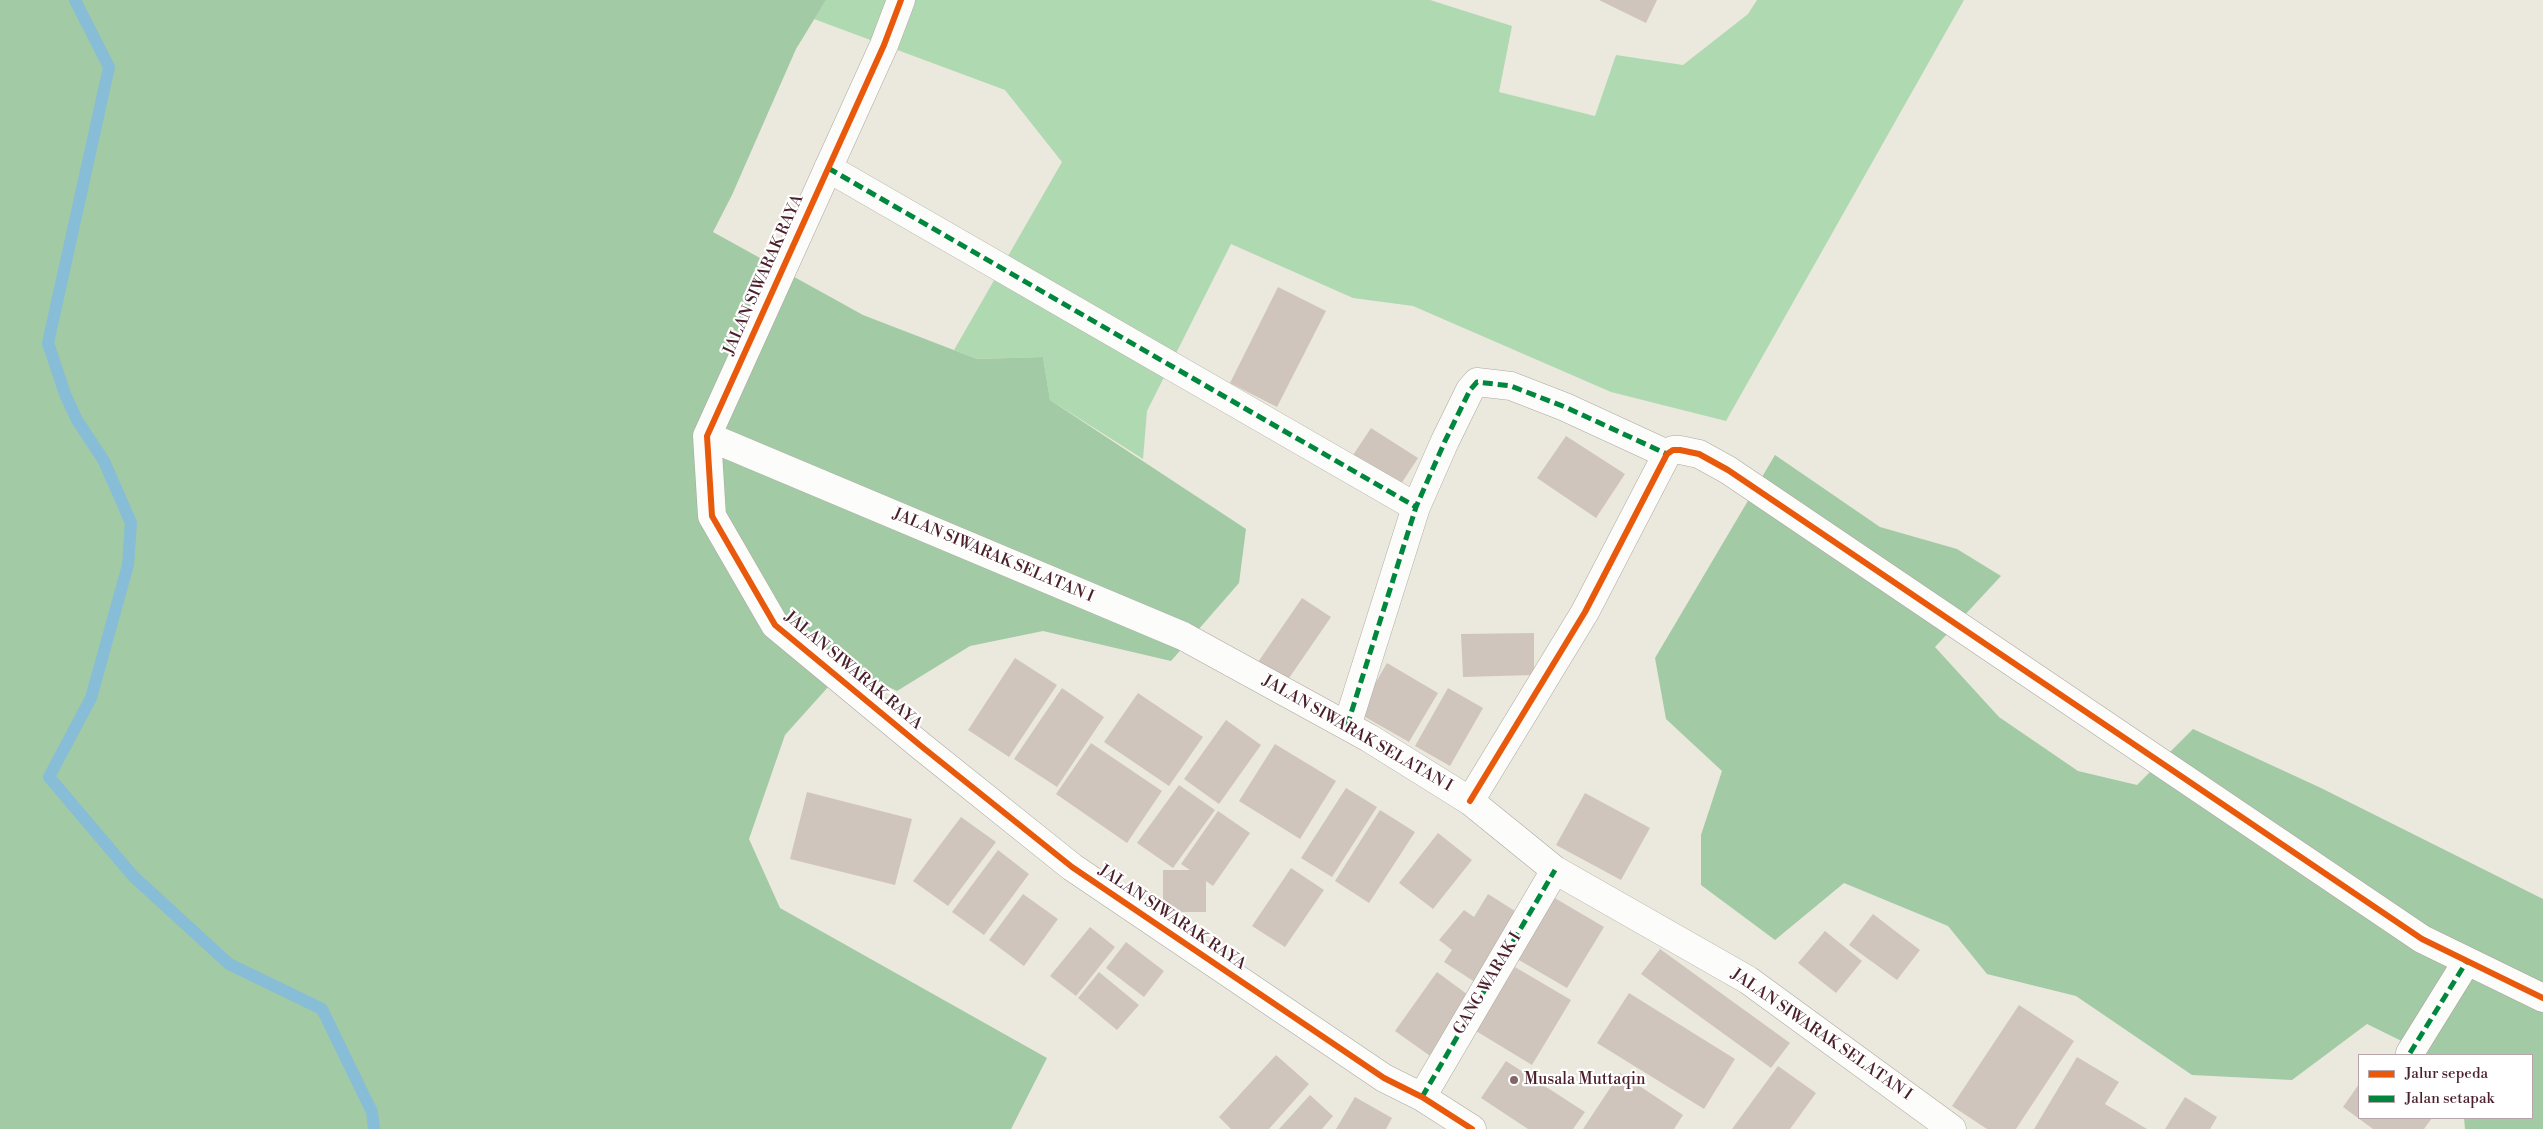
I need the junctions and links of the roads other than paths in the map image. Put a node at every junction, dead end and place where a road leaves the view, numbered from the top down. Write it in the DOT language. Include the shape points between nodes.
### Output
graph roads {
  1 [pos="901,0"];
  2 [pos="828,168"];
  3 [pos="707,436"];
  4 [pos="1667,454"];
  5 [pos="1416,507"];
  6 [pos="1346,726"];
  7 [pos="1470,801"];
  8 [pos="1555,870"];
  9 [pos="2467,961"];
  10 [pos="2543,998"];
  11 [pos="2410,1053"];
  12 [pos="1422,1097"];
  13 [pos="1472,1129"];
  14 [pos="1952,1129"];
  1 -- 2 [label="street, JALAN SIWARAK RAYA"];
  2 -- 3 [label="street, JALAN SIWARAK RAYA"];
  2 -- 5 [label="street"];
  3 -- 6 [label="street, JALAN SIWARAK SELATAN I" via="1183,636"];
  3 -- 12 [label="street, JALAN SIWARAK RAYA" via="712,516 775,625 1072,867 1384,1078"];
  4 -- 5 [label="street" via="1511,386 1477,382 1445,441"];
  4 -- 7 [label="street" via="1585,612"];
  4 -- 9 [label="street" via="1673,450 1699,454 1728,470 2422,939"];
  5 -- 6 [label="street"];
  6 -- 7 [label="street, JALAN SIWARAK SELATAN I"];
  7 -- 8 [label="street, JALAN SIWARAK SELATAN I"];
  8 -- 12 [label="street, GANG WARAK I"];
  8 -- 14 [label="street, JALAN SIWARAK SELATAN I" via="1748,980"];
  9 -- 10 [label="street"];
  9 -- 11 [label="street"];
  12 -- 13 [label="street, JALAN SIWARAK RAYA"];
}
